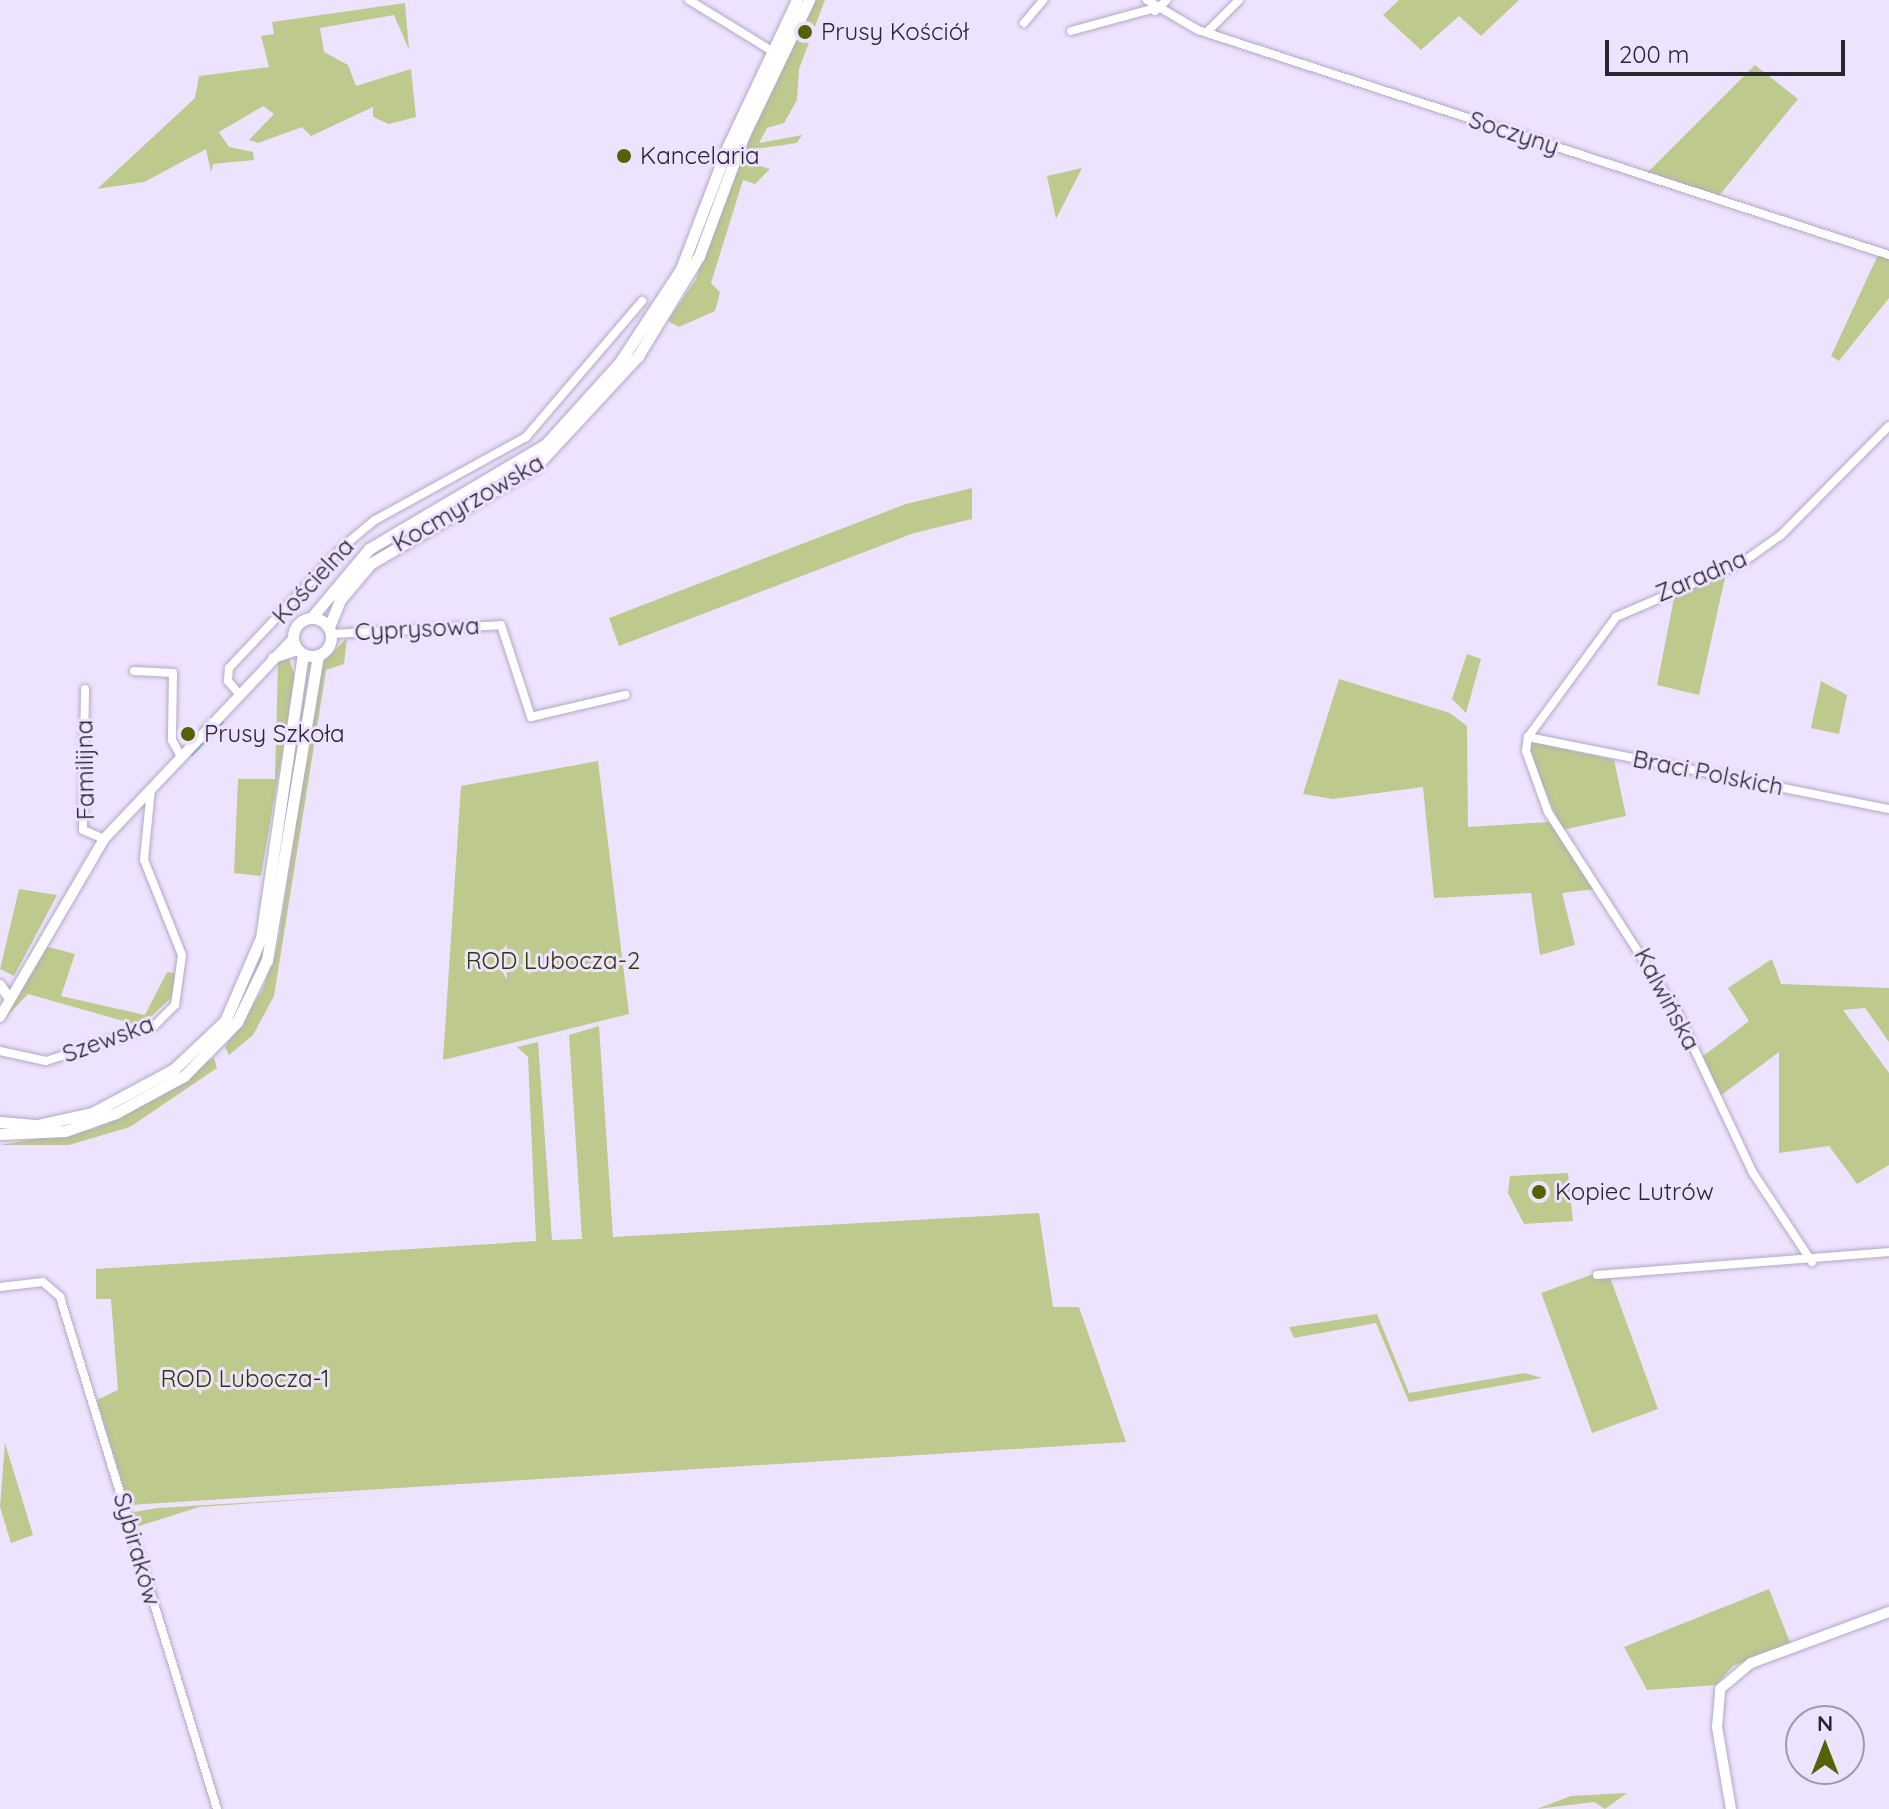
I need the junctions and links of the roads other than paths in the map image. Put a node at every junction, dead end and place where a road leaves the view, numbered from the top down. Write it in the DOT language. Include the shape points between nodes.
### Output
graph roads {
  1 [pos="689,0"];
  2 [pos="797,0"];
  3 [pos="809,0"];
  4 [pos="1043,0"];
  5 [pos="1147,0"];
  6 [pos="1167,0"];
  7 [pos="1239,0"];
  8 [pos="1154,10"];
  9 [pos="1024,23"];
  10 [pos="1071,31"];
  11 [pos="1207,32"];
  12 [pos="772,51"];
  13 [pos="1889,255"];
  14 [pos="642,301"];
  15 [pos="1889,426"];
  16 [pos="312,617"];
  17 [pos="330,630"];
  18 [pos="298,648"];
  19 [pos="318,655"];
  20 [pos="134,671"];
  21 [pos="85,689"];
  22 [pos="239,694"];
  23 [pos="625,695"];
  24 [pos="1528,737"];
  25 [pos="180,755"];
  26 [pos="149,787"];
  27 [pos="1889,809"];
  28 [pos="104,839"];
  29 [pos="0,985"];
  30 [pos="8,996"];
  31 [pos="0,1017"];
  32 [pos="0,1051"];
  33 [pos="0,1122"];
  34 [pos="0,1134"];
  35 [pos="1889,1252"];
  36 [pos="1812,1262"];
  37 [pos="1597,1275"];
  38 [pos="0,1287"];
  39 [pos="1889,1612"];
  40 [pos="217,1809"];
  41 [pos="1731,1809"];
  1 -- 12 [label="street"];
  2 -- 12 [label="main road, Kocmyrzowska"];
  3 -- 17 [label="main road, Kocmyrzowska" via="744,135 694,265 638,356 536,466 370,564 340,600"];
  4 -- 9 [label="street"];
  5 -- 8 [label="street"];
  6 -- 8 [label="street"];
  7 -- 11 [label="street"];
  8 -- 10 [label="street"];
  8 -- 11 [label="street, Soczyny"];
  11 -- 13 [label="street, Soczyny"];
  12 -- 16 [label="main road, Kocmyrzowska" via="681,269 612,372 516,467 369,549"];
  14 -- 22 [label="street, Kościelna" via="526,437 375,520 345,545 229,668 228,681"];
  15 -- 24 [label="street, Zaradna" via="1781,535 1743,562 1616,617"];
  16 -- 17 [label="main road"];
  16 -- 18 [label="main road, Kocmyrzowska" via="299,622"];
  17 -- 19 [label="main road, Kocmyrzowska"];
  17 -- 23 [label="street, Cyprysowa" via="501,625 531,717"];
  18 -- 19 [label="main road"];
  18 -- 22 [label="street" via="271,658"];
  18 -- 33 [label="main road" via="261,938 225,1021 174,1069 92,1113 37,1125"];
  19 -- 34 [label="main road" via="274,927 245,1012 203,1061 116,1113 65,1131"];
  20 -- 25 [label="street" via="173,673 172,740"];
  21 -- 28 [label="street, Familijna" via="83,830"];
  22 -- 25 [label="street"];
  24 -- 27 [label="street, Braci Polskich"];
  24 -- 36 [label="street, Kalwińska" via="1548,812 1667,994 1753,1173"];
  25 -- 26 [label="street"];
  26 -- 28 [label="street"];
  26 -- 32 [label="street, Szewska" via="144,860 182,955 175,1005 154,1026 46,1061"];
  28 -- 30 [label="street"];
  29 -- 30 [label="street"];
  30 -- 31 [label="street"];
  35 -- 36 [label="street"];
  36 -- 37 [label="street"];
  38 -- 40 [label="street, Sybiraków" via="43,1282 55,1289"];
  39 -- 41 [label="street" via="1751,1663 1720,1689 1717,1727"];
}
